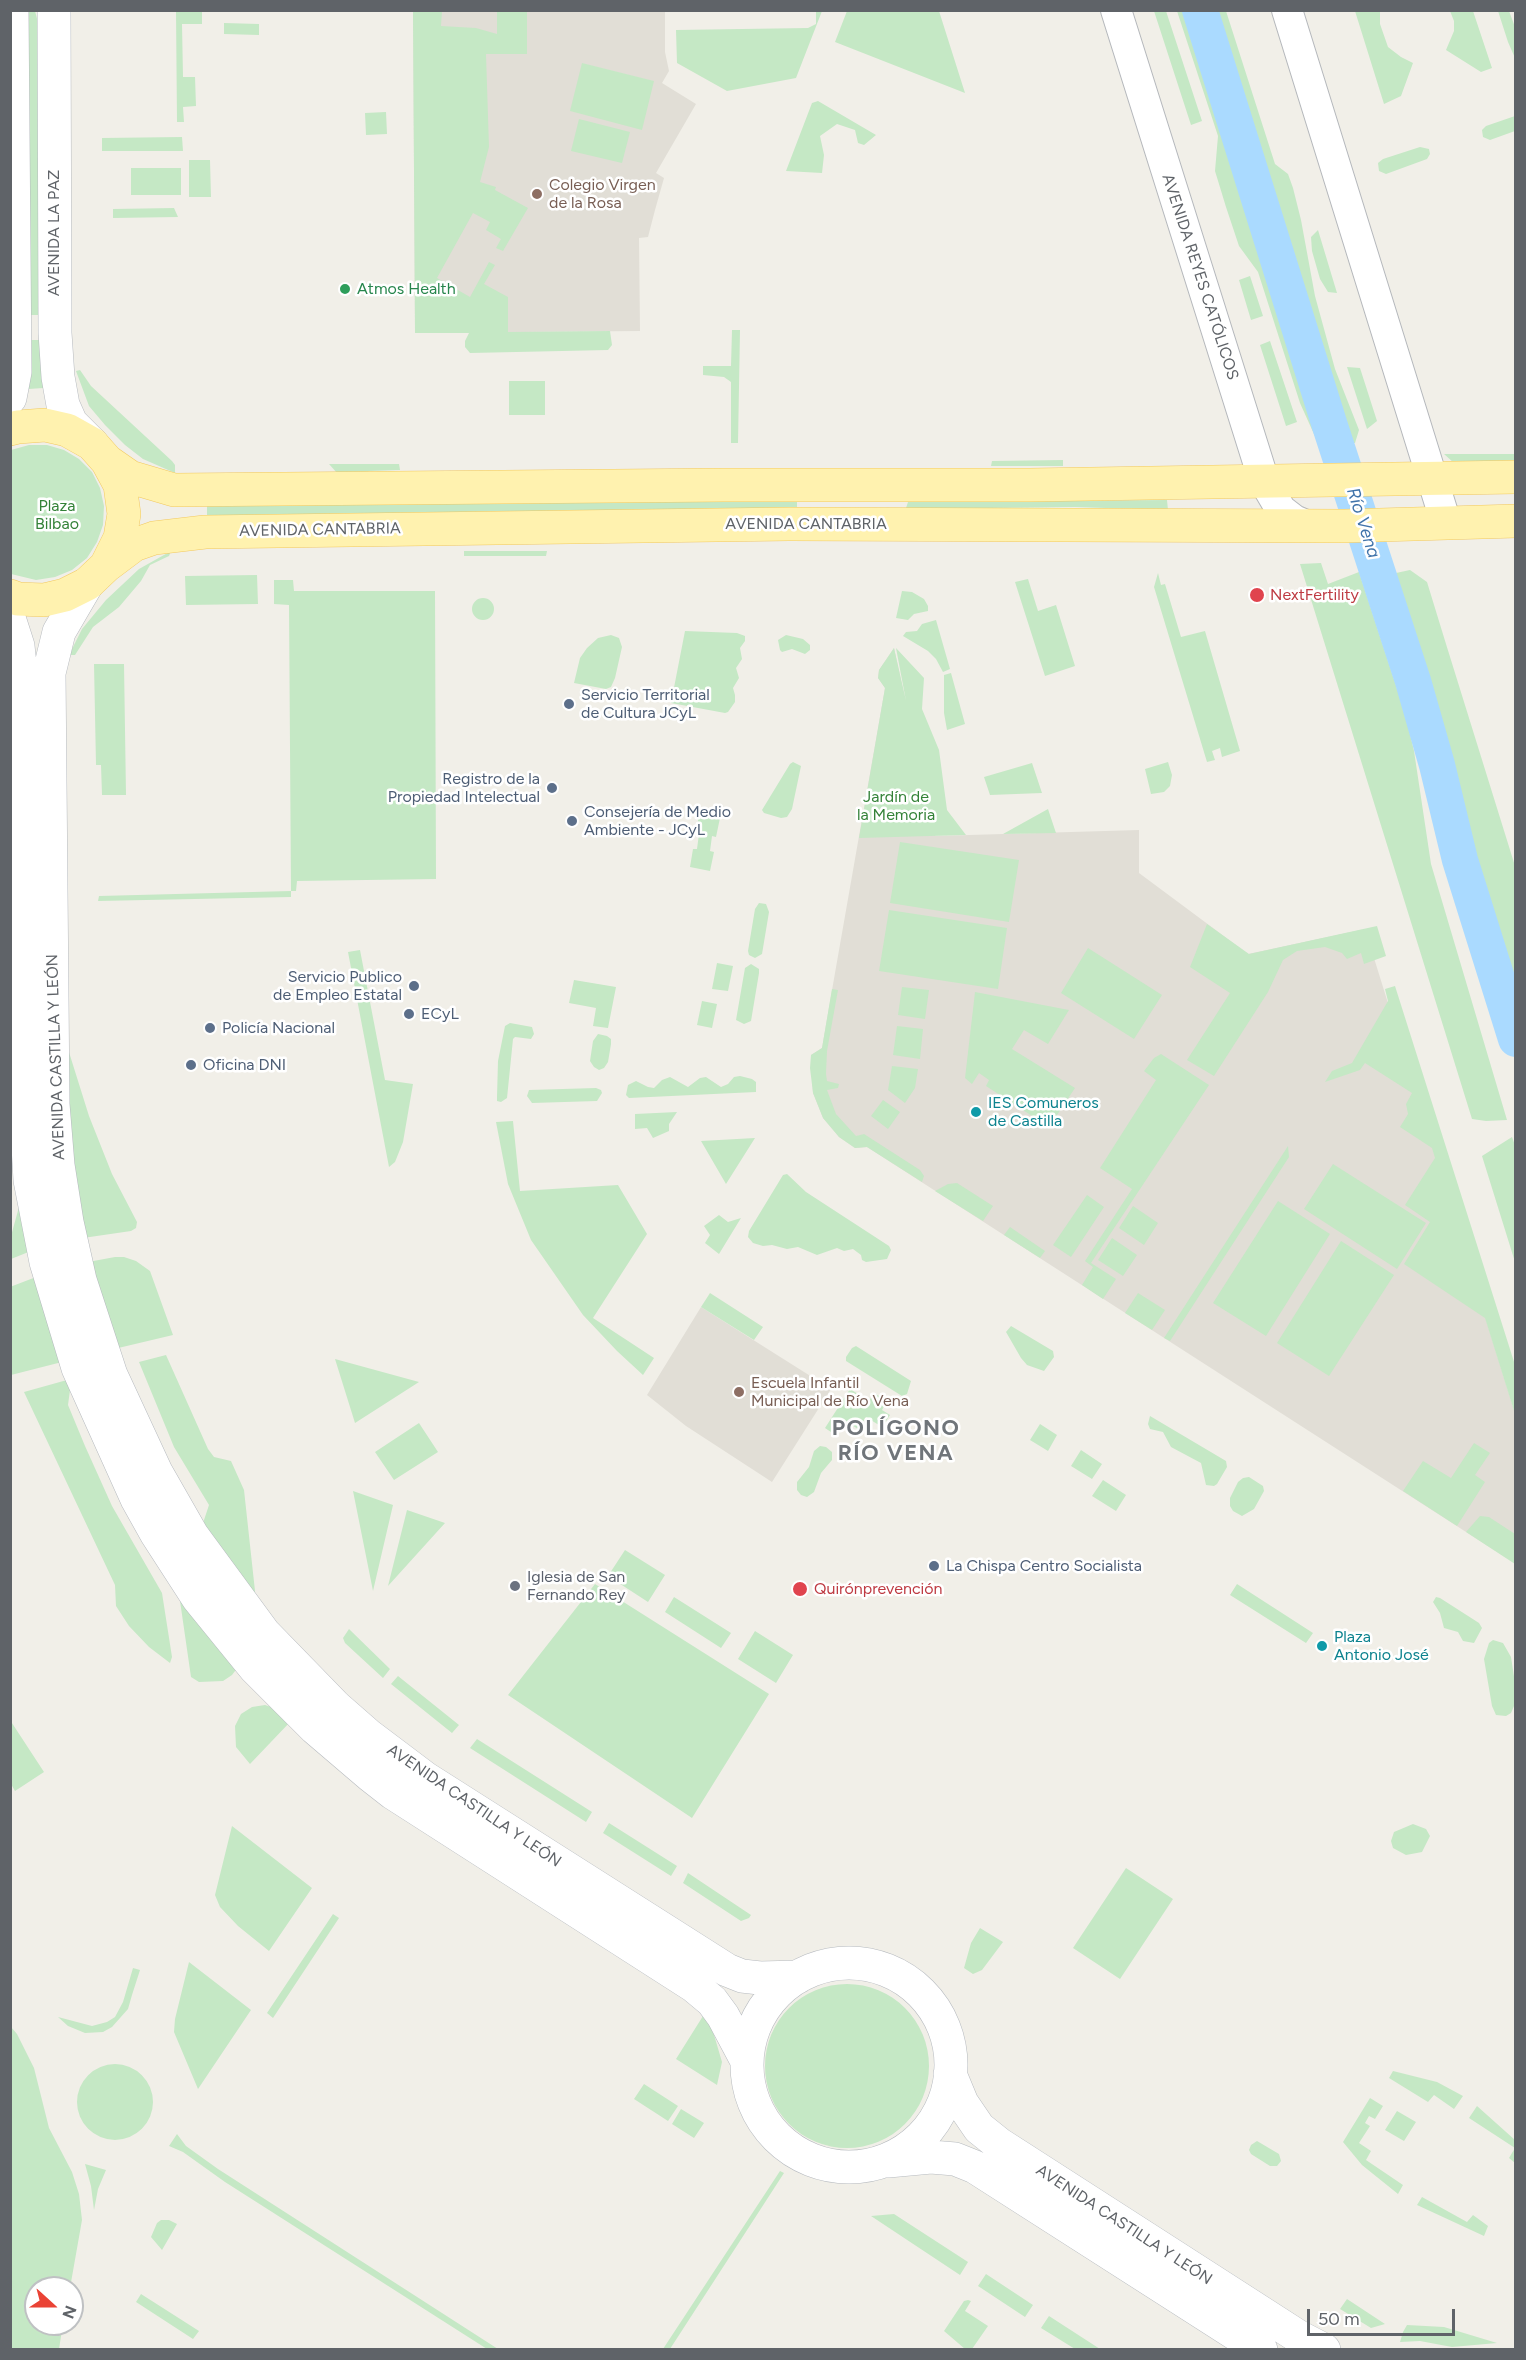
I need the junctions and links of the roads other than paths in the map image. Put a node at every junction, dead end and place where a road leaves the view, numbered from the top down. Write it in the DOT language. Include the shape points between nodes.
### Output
graph roads {
  1 [pos="12,10"];
  2 [pos="54,10"];
  3 [pos="1116,10"];
  4 [pos="1287,10"];
  5 [pos="10,398"];
  6 [pos="10,429"];
  7 [pos="100,452"];
  8 [pos="1515,477"];
  9 [pos="1433,479"];
  10 [pos="1264,481"];
  11 [pos="1515,521"];
  12 [pos="1446,523"];
  13 [pos="1308,526"];
  14 [pos="96,575"];
  15 [pos="10,596"];
  16 [pos="10,621"];
  17 [pos="798,1977"];
  18 [pos="747,2061"];
  19 [pos="950,2074"];
  20 [pos="880,2163"];
  21 [pos="1261,2349"];
  22 [pos="1324,2349"];
  1 -- 5 [label="main road" via="15,372"];
  2 -- 7 [label="main road, AVENIDA LA PAZ" via="54,319 58,377 71,423"];
  3 -- 10 [label="street, AVENIDA REYES CATÓLICOS"];
  4 -- 9 [label="street"];
  6 -- 7 [label="main road" via="45,425 67,430"];
  7 -- 10 [label="main road" via="130,477 174,490"];
  7 -- 14 [label="main road" via="120,485 124,514 120,538"];
  8 -- 9 [label="main road"];
  9 -- 10 [label="main road"];
  9 -- 12 [label="street"];
  10 -- 13 [label="street, AVENIDA REYES CATÓLICOS" via="1281,510"];
  11 -- 12 [label="main road, AVENIDA CANTABRIA"];
  12 -- 13 [label="main road, AVENIDA CANTABRIA"];
  13 -- 14 [label="main road, AVENIDA CANTABRIA" via="789,524 195,532 134,545"];
  14 -- 15 [label="main road" via="65,595 44,600"];
  14 -- 17 [label="main road, AVENIDA CASTILLA Y LEÓN" via="59,632 50,673 55,1125 67,1222 93,1324 128,1415 156,1472 192,1534 264,1633 368,1734 425,1778 727,1970 760,1978"];
  16 -- 18 [label="main road, AVENIDA CASTILLA Y LEÓN" via="21,674 24,1091 30,1180 46,1262 78,1368 137,1499 198,1598 255,1668 315,1728 369,1776 694,1986 723,2016"];
  17 -- 18 [label="main road" via="777,1992 754,2026"];
  17 -- 19 [label="main road" via="822,1967 847,1963 896,1974 917,1989 944,2028"];
  18 -- 20 [label="main road" via="751,2095 766,2125 783,2144 805,2158 830,2166"];
  19 -- 20 [label="main road" via="941,2108 925,2134"];
  19 -- 22 [label="main road, AVENIDA CASTILLA Y LEÓN" via="962,2103 979,2128 999,2144 1299,2337"];
  20 -- 21 [label="main road, AVENIDA CASTILLA Y LEÓN" via="932,2157 955,2159 975,2167"];
}
